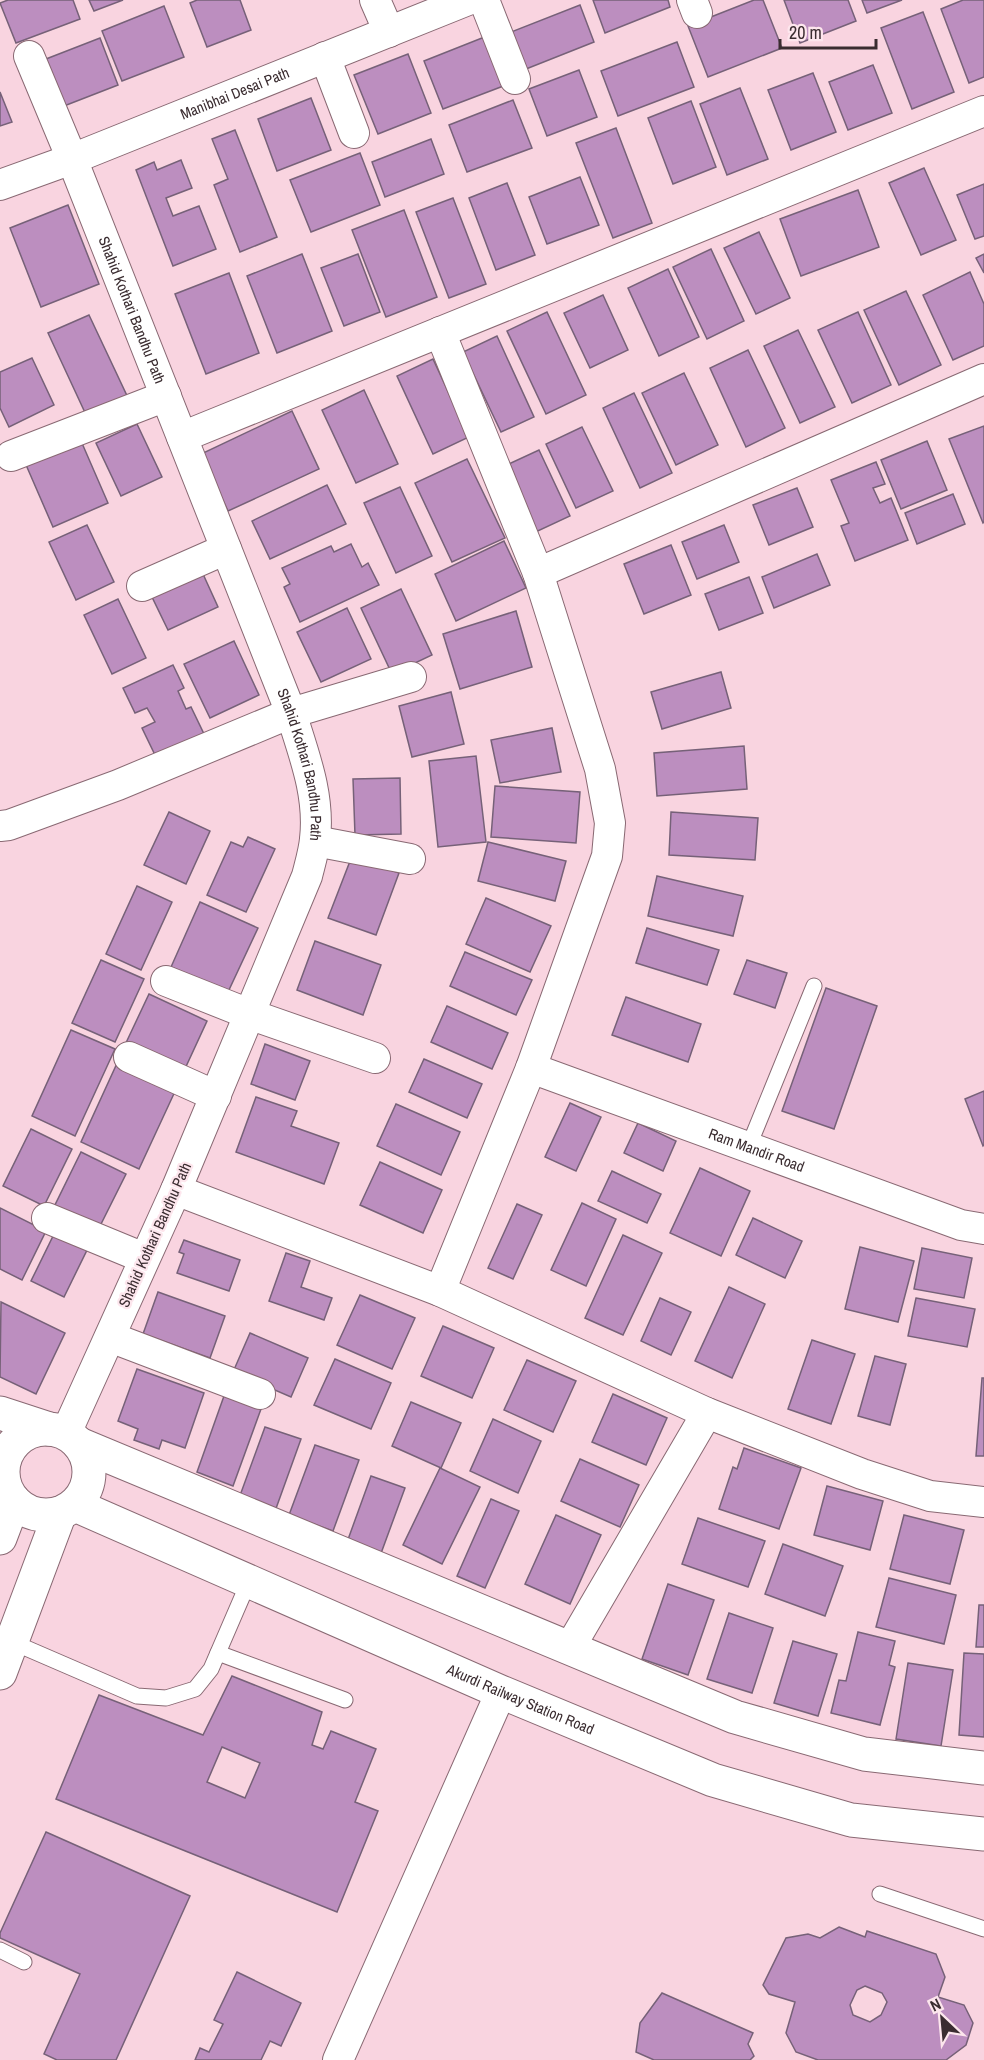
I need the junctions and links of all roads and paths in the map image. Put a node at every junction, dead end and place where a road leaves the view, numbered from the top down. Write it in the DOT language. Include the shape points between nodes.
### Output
graph roads {
  1 [pos="375,0"];
  2 [pos="468,0"];
  3 [pos="484,0"];
  4 [pos="389,32"];
  5 [pos="30,56"];
  6 [pos="325,57"];
  7 [pos="515,79"];
  8 [pos="984,111"];
  9 [pos="354,133"];
  10 [pos="72,159"];
  11 [pos="0,185"];
  12 [pos="440,332"];
  13 [pos="984,379"];
  14 [pos="166,396"];
  15 [pos="182,437"];
  16 [pos="11,456"];
  17 [pos="226,549"];
  18 [pos="538,573"];
  19 [pos="142,586"];
  20 [pos="411,677"];
  21 [pos="291,713"];
  22 [pos="0,826"];
  23 [pos="315,841"];
  24 [pos="410,859"];
  25 [pos="166,981"];
  26 [pos="814,986"];
  27 [pos="249,1014"];
  28 [pos="129,1057"];
  29 [pos="375,1058"];
  30 [pos="531,1068"];
  31 [pos="216,1096"];
  32 [pos="748,1148"];
  33 [pos="176,1190"];
  34 [pos="47,1218"];
  35 [pos="984,1228"];
  36 [pos="144,1258"];
  37 [pos="440,1291"];
  38 [pos="110,1337"];
  39 [pos="260,1394"];
  40 [pos="0,1413"];
  41 [pos="707,1413"];
  42 [pos="65,1435"];
  43 [pos="6,1491"];
  44 [pos="984,1502"];
  45 [pos="68,1509"];
  46 [pos="0,1538"];
  47 [pos="249,1581"];
  48 [pos="12,1642"];
  49 [pos="569,1649"];
  50 [pos="218,1653"];
  51 [pos="0,1672"];
  52 [pos="501,1692"];
  53 [pos="345,1700"];
  54 [pos="984,1768"];
  55 [pos="984,1834"];
  56 [pos="880,1894"];
  57 [pos="984,1929"];
  58 [pos="0,1950"];
  59 [pos="24,1962"];
  60 [pos="339,2060"];
  1 -- 4 [label="street"];
  2 -- 4 [label="street, Manibhai Desai Path"];
  3 -- 7 [label="street"];
  4 -- 6 [label="street, Manibhai Desai Path"];
  5 -- 10 [label="street, Shahid Kothari Bandhu Path"];
  6 -- 9 [label="street"];
  6 -- 10 [label="street, Manibhai Desai Path"];
  8 -- 12 [label="street"];
  10 -- 11 [label="street, Manibhai Desai Path"];
  10 -- 14 [label="street, Shahid Kothari Bandhu Path"];
  12 -- 15 [label="street"];
  12 -- 18 [label="street"];
  13 -- 18 [label="street"];
  14 -- 15 [label="street, Shahid Kothari Bandhu Path"];
  14 -- 16 [label="street"];
  15 -- 17 [label="street, Shahid Kothari Bandhu Path"];
  17 -- 19 [label="street"];
  17 -- 21 [label="street, Shahid Kothari Bandhu Path"];
  18 -- 30 [label="street" via="600,770 610,823 607,856"];
  20 -- 21 [label="street"];
  21 -- 22 [label="street" via="118,785"];
  21 -- 23 [label="street, Shahid Kothari Bandhu Path" via="312,778"];
  23 -- 24 [label="street"];
  23 -- 27 [label="street, Shahid Kothari Bandhu Path" via="307,876"];
  25 -- 27 [label="street"];
  26 -- 32 [label="lane"];
  27 -- 29 [label="street"];
  27 -- 31 [label="street, Shahid Kothari Bandhu Path"];
  28 -- 31 [label="street"];
  30 -- 32 [label="street, Ram Mandir Road"];
  30 -- 37 [label="street"];
  31 -- 33 [label="street, Shahid Kothari Bandhu Path"];
  32 -- 35 [label="street, Ram Mandir Road" via="961,1225"];
  33 -- 36 [label="street, Shahid Kothari Bandhu Path"];
  33 -- 37 [label="street"];
  34 -- 36 [label="street"];
  36 -- 38 [label="street, Shahid Kothari Bandhu Path"];
  37 -- 41 [label="street"];
  38 -- 39 [label="street"];
  38 -- 42 [label="street, Shahid Kothari Bandhu Path"];
  40 -- 42 [label="main road"];
  41 -- 44 [label="street" via="862,1474 930,1496"];
  41 -- 49 [label="street"];
  42 -- 43 [label="main road" via="33,1431 18,1440 3,1470"];
  42 -- 45 [label="main road" via="87,1458 90,1475 85,1491"];
  42 -- 49 [label="main road"];
  43 -- 45 [label="main road" via="20,1507 35,1514 52,1515"];
  43 -- 46 [label="main road"];
  45 -- 47 [label="main road, Akurdi Railway Station Road"];
  45 -- 48 [label="main road"];
  47 -- 50 [label="lane"];
  47 -- 52 [label="main road, Akurdi Railway Station Road"];
  48 -- 50 [label="lane" via="137,1696 166,1698 195,1689"];
  48 -- 51 [label="main road"];
  49 -- 54 [label="main road" via="735,1718 864,1754"];
  50 -- 53 [label="lane"];
  52 -- 55 [label="main road, Akurdi Railway Station Road" via="723,1783 851,1820"];
  52 -- 60 [label="street"];
  56 -- 57 [label="lane"];
  58 -- 59 [label="lane"];
}
